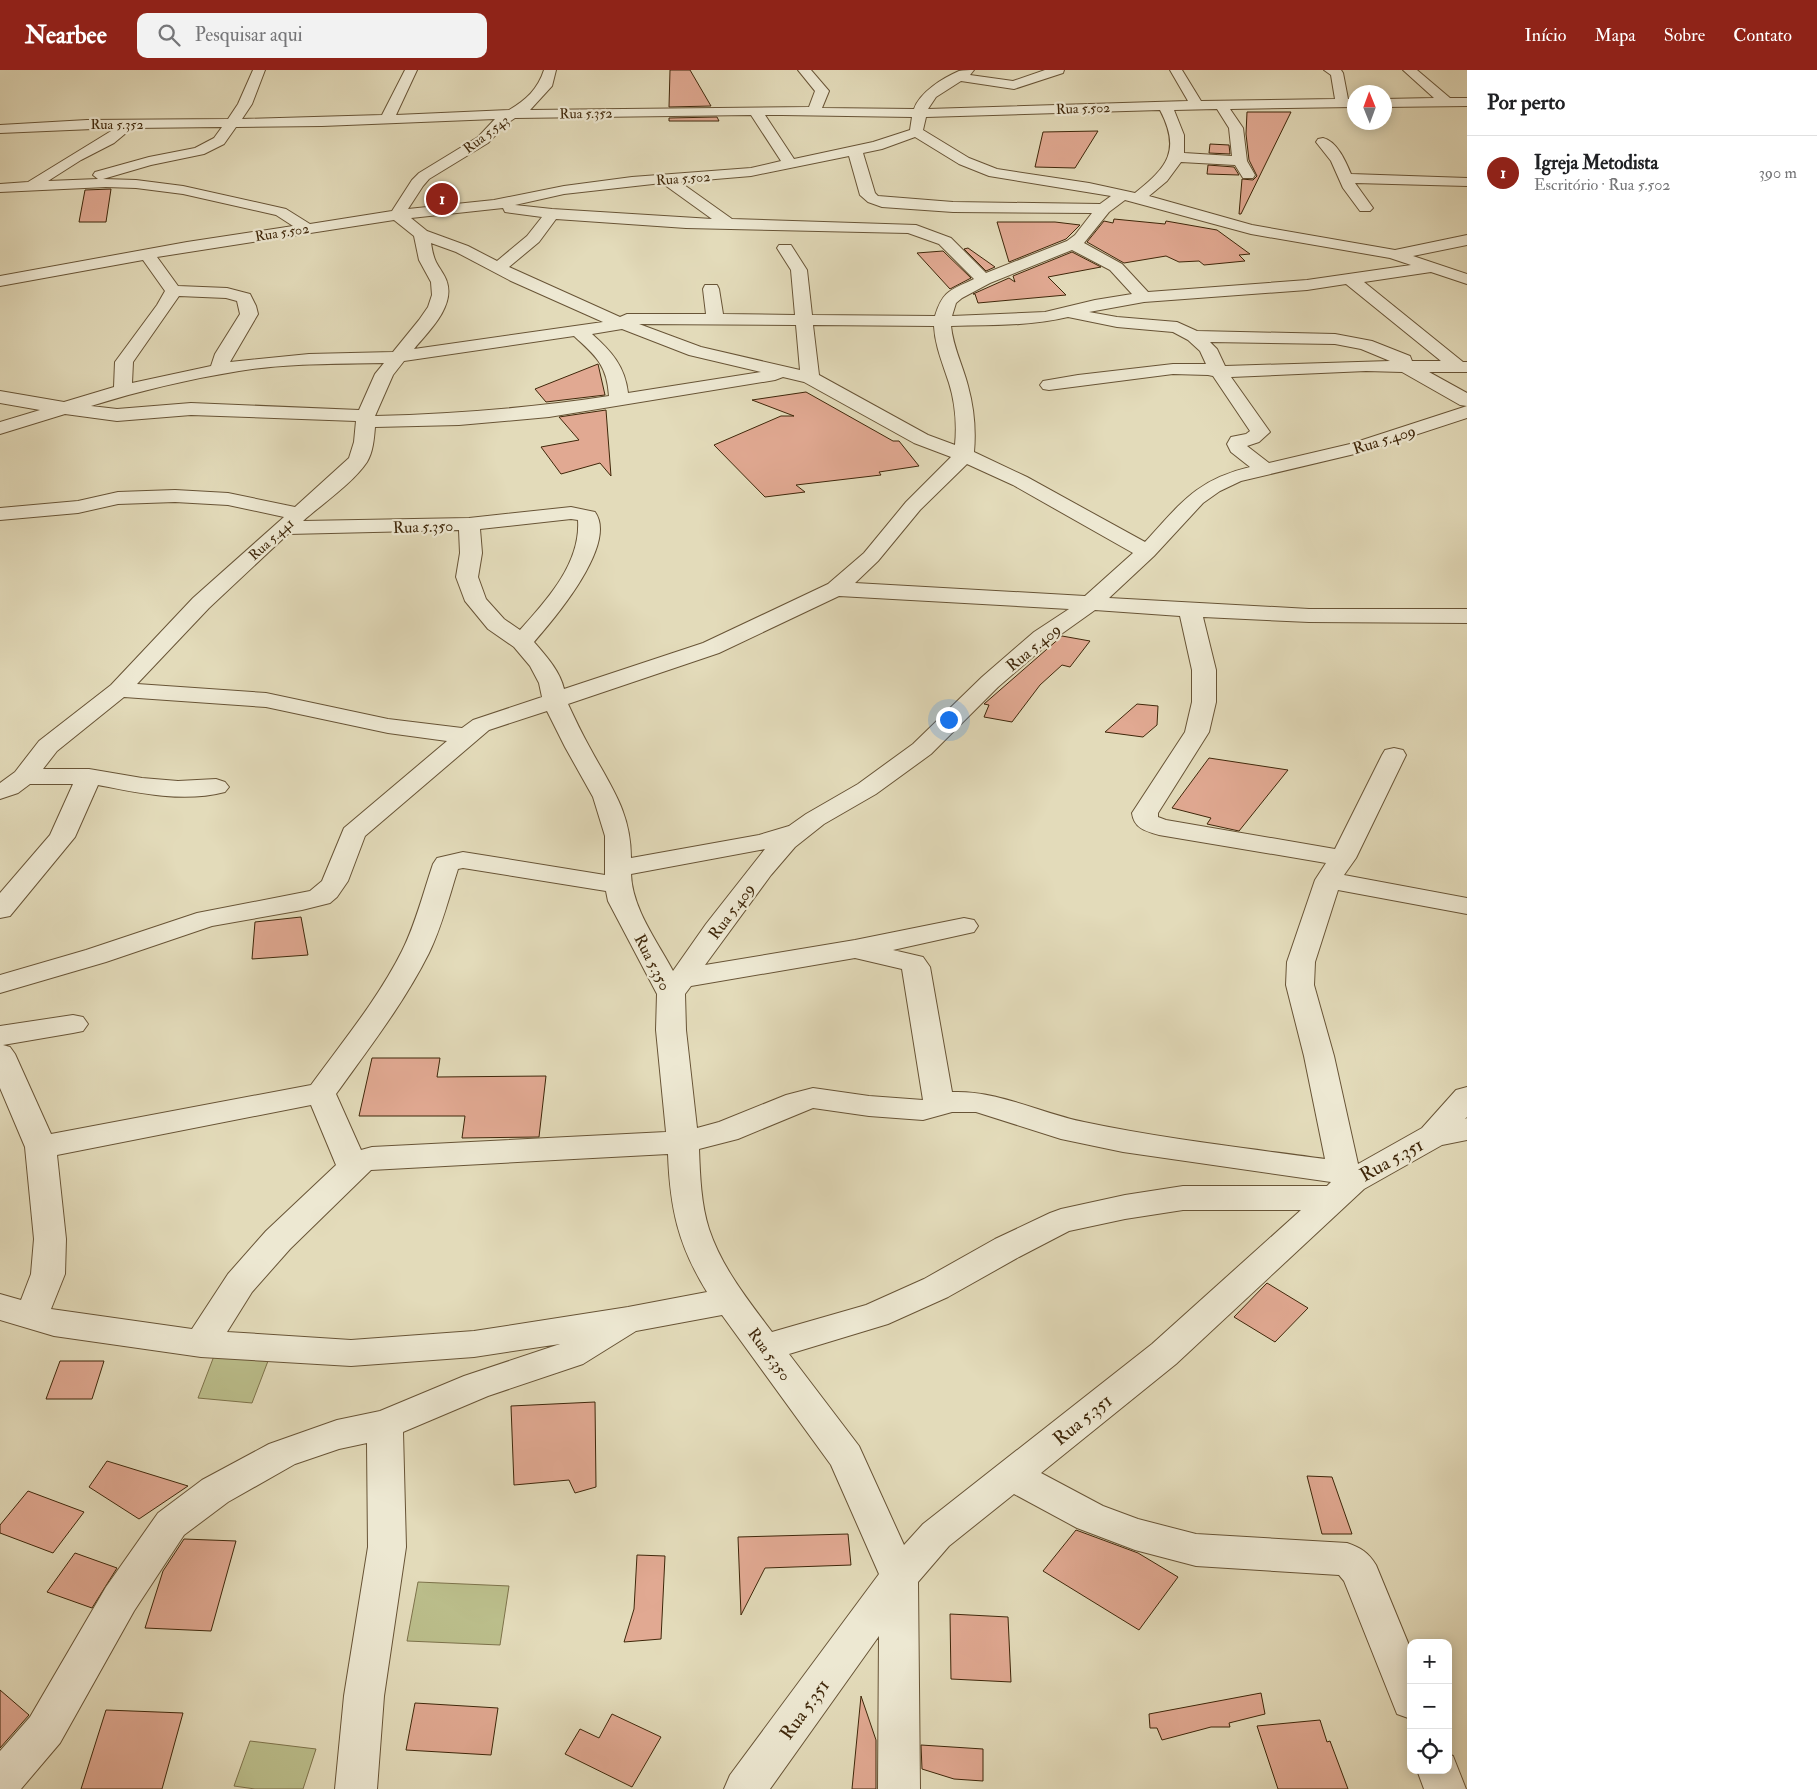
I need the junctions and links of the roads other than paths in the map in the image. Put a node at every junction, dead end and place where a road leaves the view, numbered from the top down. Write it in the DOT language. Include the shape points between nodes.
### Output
graph roads {
  1 [pos="259,70"];
  2 [pos="410,70"];
  3 [pos="550,70"];
  4 [pos="804,70"];
  5 [pos="1058,70"];
  6 [pos="1176,70"];
  7 [pos="1330,70"];
  8 [pos="1409,70"];
  9 [pos="964,73"];
  10 [pos="1347,100"];
  11 [pos="1446,102"];
  12 [pos="1467,102"];
  13 [pos="1347,103"];
  14 [pos="1392,103"];
  15 [pos="1196,104"];
  16 [pos="1221,105"];
  17 [pos="1165,106"];
  18 [pos="755,111"];
  19 [pos="814,111"];
  20 [pos="829,111"];
  21 [pos="920,113"];
  22 [pos="511,114"];
  23 [pos="387,119"];
  24 [pos="128,124"];
  25 [pos="234,124"];
  26 [pos="0,129"];
  27 [pos="916,132"];
  28 [pos="1323,142"];
  29 [pos="860,151"];
  30 [pos="1176,157"];
  31 [pos="1240,161"];
  32 [pos="789,163"];
  33 [pos="1248,175"];
  34 [pos="1345,178"];
  35 [pos="666,179"];
  36 [pos="1467,182"];
  37 [pos="69,184"];
  38 [pos="27,187"];
  39 [pos="0,188"];
  40 [pos="1131,196"];
  41 [pos="0,201"];
  42 [pos="907,204"];
  43 [pos="494,205"];
  44 [pos="1365,208"];
  45 [pos="1104,209"];
  46 [pos="552,214"];
  47 [pos="398,215"];
  48 [pos="728,224"];
  49 [pos="306,228"];
  50 [pos="910,228"];
  51 [pos="421,234"];
  52 [pos="1467,240"];
  53 [pos="1073,244"];
  54 [pos="784,248"];
  55 [pos="147,254"];
  56 [pos="1393,254"];
  57 [pos="499,267"];
  58 [pos="1434,267"];
  59 [pos="1350,279"];
  60 [pos="1467,279"];
  61 [pos="984,280"];
  62 [pos="0,281"];
  63 [pos="711,289"];
  64 [pos="172,291"];
  65 [pos="1144,297"];
  66 [pos="1066,312"];
  67 [pos="715,319"];
  68 [pos="804,320"];
  69 [pos="942,321"];
  70 [pos="618,322"];
  71 [pos="578,331"];
  72 [pos="1194,336"];
  73 [pos="396,357"];
  74 [pos="1410,365"];
  75 [pos="1463,367"];
  76 [pos="218,370"];
  77 [pos="791,372"];
  78 [pos="1219,372"];
  79 [pos="810,378"];
  80 [pos="1049,385"];
  81 [pos="123,390"];
  82 [pos="0,397"];
  83 [pos="619,401"];
  84 [pos="1467,401"];
  85 [pos="64,408"];
  86 [pos="1467,412"];
  87 [pos="365,419"];
  88 [pos="0,428"];
  89 [pos="964,455"];
  90 [pos="1266,470"];
  91 [pos="0,514"];
  92 [pos="291,521"];
  93 [pos="469,524"];
  94 [pos="1147,552"];
  95 [pos="836,589"];
  96 [pos="1090,604"];
  97 [pos="1190,611"];
  98 [pos="1467,616"];
  99 [pos="522,642"];
  100 [pos="119,690"];
  101 [pos="554,700"];
  102 [pos="465,736"];
  103 [pos="1394,755"];
  104 [pos="24,776"];
  105 [pos="89,776"];
  106 [pos="216,787"];
  107 [pos="0,791"];
  108 [pos="798,832"];
  109 [pos="1336,869"];
  110 [pos="618,877"];
  111 [pos="1467,906"];
  112 [pos="0,910"];
  113 [pos="964,926"];
  114 [pos="855,949"];
  115 [pos="0,984"];
  116 [pos="677,986"];
  117 [pos="73,1024"];
  118 [pos="0,1036"];
  119 [pos="0,1054"];
  120 [pos="321,1093"];
  121 [pos="1467,1097"];
  122 [pos="938,1107"];
  123 [pos="1467,1129"];
  124 [pos="1432,1136"];
  125 [pos="683,1142"];
  126 [pos="41,1147"];
  127 [pos="353,1168"];
  128 [pos="1343,1184"];
  129 [pos="730,1301"];
  130 [pos="16,1312"];
  131 [pos="628,1320"];
  132 [pos="201,1344"];
  133 [pos="765,1347"];
  134 [pos="386,1424"];
  135 [pos="1012,1475"];
  136 [pos="900,1577"];
  137 [pos="1407,1691"];
  138 [pos="1440,1774"];
  139 [pos="0,1782"];
  140 [pos="356,1789"];
  141 [pos="745,1789"];
  142 [pos="899,1789"];
  143 [pos="1446,1789"];
  1 -- 25 [label="street"];
  2 -- 23 [label="street"];
  3 -- 22 [label="street, Rua 5.543" via="540,93"];
  4 -- 19 [label="street" via="822,91"];
  5 -- 9 [label="street" via="1009,85"];
  6 -- 15 [label="street"];
  7 -- 10 [label="street" via="1337,73"];
  8 -- 11 [label="street"];
  9 -- 21 [label="street" via="930,94"];
  11 -- 12 [label="street"];
  11 -- 14 [label="street"];
  13 -- 16 [label="street, Rua 5.502"];
  15 -- 16 [label="street, Rua 5.502"];
  15 -- 17 [label="street, Rua 5.502"];
  16 -- 31 [label="street" via="1236,128"];
  17 -- 21 [label="street, Rua 5.502"];
  17 -- 30 [label="street" via="1179,138"];
  18 -- 19 [label="street, Rua 5.352"];
  18 -- 22 [label="street, Rua 5.352"];
  18 -- 32 [label="street"];
  19 -- 20 [label="street, Rua 5.352"];
  20 -- 21 [label="street, Rua 5.352"];
  20 -- 29 [label="street"];
  21 -- 27 [label="street"];
  22 -- 23 [label="street, Rua 5.352"];
  22 -- 47 [label="street, Rua 5.543" via="483,140 424,176"];
  23 -- 25 [label="street, Rua 5.352"];
  24 -- 25 [label="street, Rua 5.352"];
  24 -- 26 [label="street, Rua 5.352"];
  24 -- 38 [label="street" via="115,137"];
  25 -- 37 [label="street" via="219,141 199,151 149,161"];
  27 -- 29 [label="street, Rua 5.502"];
  27 -- 40 [label="street" via="964,161 994,173"];
  28 -- 34 [label="street" via="1338,160"];
  29 -- 32 [label="street, Rua 5.502"];
  29 -- 42 [label="street" via="868,195 882,202"];
  30 -- 31 [label="street"];
  30 -- 40 [label="street" via="1161,181"];
  31 -- 33 [label="street"];
  32 -- 35 [label="street, Rua 5.502" via="738,174"];
  34 -- 36 [label="street"];
  34 -- 44 [label="street"];
  35 -- 43 [label="street, Rua 5.502" via="564,190"];
  35 -- 48 [label="street"];
  37 -- 38 [label="street"];
  37 -- 49 [label="street" via="136,184 204,194 281,212"];
  38 -- 39 [label="street"];
  38 -- 41 [label="street"];
  40 -- 45 [label="street"];
  40 -- 56 [label="street" via="1251,230"];
  42 -- 45 [label="street"];
  42 -- 50 [label="street"];
  43 -- 46 [label="street"];
  43 -- 47 [label="street, Rua 5.502"];
  45 -- 53 [label="street"];
  46 -- 48 [label="street"];
  46 -- 57 [label="street" via="533,239"];
  47 -- 49 [label="street, Rua 5.502"];
  47 -- 51 [label="street"];
  48 -- 50 [label="street"];
  49 -- 55 [label="street, Rua 5.502"];
  50 -- 61 [label="street" via="945,241"];
  51 -- 57 [label="street"];
  51 -- 73 [label="street, Rua 5.441" via="427,260 439,282 440,295 426,323"];
  52 -- 56 [label="street"];
  53 -- 61 [label="street"];
  53 -- 65 [label="street" via="1116,267"];
  54 -- 68 [label="street" via="799,270"];
  55 -- 62 [label="street, Rua 5.502"];
  55 -- 64 [label="street"];
  56 -- 58 [label="street"];
  57 -- 70 [label="street"];
  58 -- 59 [label="street"];
  58 -- 60 [label="street"];
  59 -- 65 [label="street"];
  59 -- 75 [label="street"];
  61 -- 69 [label="street" via="948,301"];
  63 -- 67 [label="street"];
  64 -- 76 [label="street" via="227,293 244,298 250,314 224,354"];
  64 -- 81 [label="street" via="165,306 124,362"];
  65 -- 66 [label="street"];
  66 -- 69 [label="street" via="1023,319"];
  66 -- 72 [label="street" via="1116,322 1177,327"];
  67 -- 68 [label="street"];
  67 -- 70 [label="street"];
  68 -- 69 [label="street"];
  68 -- 79 [label="street"];
  69 -- 89 [label="street" via="949,358 959,384 966,430"];
  70 -- 71 [label="street"];
  70 -- 77 [label="street" via="695,351"];
  71 -- 73 [label="street"];
  71 -- 83 [label="street" via="615,368"];
  72 -- 74 [label="street" via="1335,339 1366,345"];
  72 -- 78 [label="street" via="1208,349"];
  73 -- 76 [label="street" via="262,362"];
  73 -- 87 [label="street, Rua 5.441" via="384,374"];
  74 -- 75 [label="street"];
  74 -- 78 [label="street"];
  74 -- 84 [label="street"];
  76 -- 81 [label="street"];
  77 -- 79 [label="street"];
  77 -- 83 [label="street"];
  78 -- 80 [label="street" via="1208,368 1164,369 1087,377"];
  78 -- 90 [label="street" via="1260,432 1236,444"];
  79 -- 89 [label="street" via="922,439"];
  81 -- 85 [label="street"];
  82 -- 85 [label="street"];
  83 -- 87 [label="street" via="459,419"];
  85 -- 87 [label="street" via="117,415 191,409"];
  85 -- 88 [label="street"];
  86 -- 90 [label="street, Rua 5.409" via="1356,448"];
  87 -- 92 [label="street, Rua 5.441" via="364,442 358,460"];
  89 -- 94 [label="street" via="1068,506"];
  89 -- 95 [label="street" via="914,506 871,558"];
  90 -- 94 [label="street, Rua 5.409" via="1234,477 1213,487 1196,500"];
  91 -- 92 [label="street, Rua 5.350" via="78,507 118,498 174,496 228,499"];
  92 -- 93 [label="street, Rua 5.350"];
  92 -- 100 [label="street, Rua 5.441" via="201,603"];
  93 -- 99 [label="street, Rua 5.350" via="471,553 467,577 476,602 496,624"];
  93 -- 99 [label="street" via="571,513 588,516 591,529 586,551 547,614"];
  94 -- 96 [label="street, Rua 5.409"];
  95 -- 96 [label="street" via="953,593"];
  95 -- 101 [label="street" via="711,648"];
  96 -- 97 [label="street"];
  96 -- 108 [label="street, Rua 5.409" via="1042,637 990,682 922,749 867,790"];
  97 -- 98 [label="street" via="1333,617"];
  97 -- 109 [label="street" via="1204,670 1204,702 1197,732 1145,813 1146,820 1159,827"];
  99 -- 101 [label="street, Rua 5.350" via="540,663 551,683"];
  100 -- 102 [label="street" via="266,700 388,726"];
  100 -- 104 [label="street, Rua 5.441" via="48,746"];
  101 -- 102 [label="street" via="481,724"];
  101 -- 110 [label="street, Rua 5.350" via="606,797 618,836"];
  102 -- 115 [label="street" via="352,833 335,881 320,897 207,919"];
  103 -- 109 [label="street"];
  104 -- 105 [label="street"];
  104 -- 107 [label="street, Rua 5.441"];
  105 -- 106 [label="street" via="142,786 178,789"];
  105 -- 112 [label="street" via="62,837"];
  108 -- 110 [label="street"];
  108 -- 116 [label="street, Rua 5.409" via="762,869"];
  109 -- 111 [label="street" via="1390,893"];
  109 -- 128 [label="street" via="1301,962 1300,985 1319,1056"];
  110 -- 116 [label="street, Rua 5.350" via="622,900"];
  110 -- 120 [label="street" via="463,860 446,864 425,931 413,956"];
  113 -- 114 [label="street"];
  114 -- 116 [label="street"];
  114 -- 122 [label="street" via="913,963 916,968"];
  116 -- 125 [label="street, Rua 5.350" via="671,1030"];
  117 -- 118 [label="street"];
  119 -- 126 [label="street"];
  120 -- 126 [label="street"];
  120 -- 127 [label="street"];
  121 -- 124 [label="street, Rua 5.351"];
  122 -- 125 [label="street" via="905,1109 812,1098 727,1131"];
  122 -- 128 [label="street" via="952,1102 977,1102 1061,1128 1123,1142"];
  123 -- 124 [label="street"];
  124 -- 128 [label="street, Rua 5.351"];
  125 -- 127 [label="street" via="372,1158"];
  125 -- 129 [label="street, Rua 5.350" via="685,1187 692,1229 708,1266"];
  126 -- 130 [label="street" via="50,1239 48,1274"];
  127 -- 132 [label="street" via="278,1240 240,1283"];
  128 -- 133 [label="street" via="1182,1198 1061,1221 936,1288 876,1315"];
  128 -- 135 [label="street, Rua 5.351" via="1164,1354"];
  129 -- 131 [label="street"];
  129 -- 133 [label="street, Rua 5.350"];
  130 -- 132 [label="street" via="54,1323"];
  131 -- 132 [label="street" via="474,1344 351,1353"];
  131 -- 134 [label="street" via="571,1354 476,1386"];
  133 -- 136 [label="street, Rua 5.350" via="846,1458"];
  134 -- 139 [label="street" via="337,1435 282,1454 215,1491 171,1524 120,1599 45,1730"];
  134 -- 140 [label="street" via="387,1547 364,1696"];
  135 -- 136 [label="street, Rua 5.351" via="936,1535"];
  135 -- 137 [label="street" via="1090,1517 1135,1534 1196,1550 1347,1559 1362,1577"];
  136 -- 141 [label="street, Rua 5.351"];
  136 -- 142 [label="street"];
  138 -- 143 [label="street"];
}
